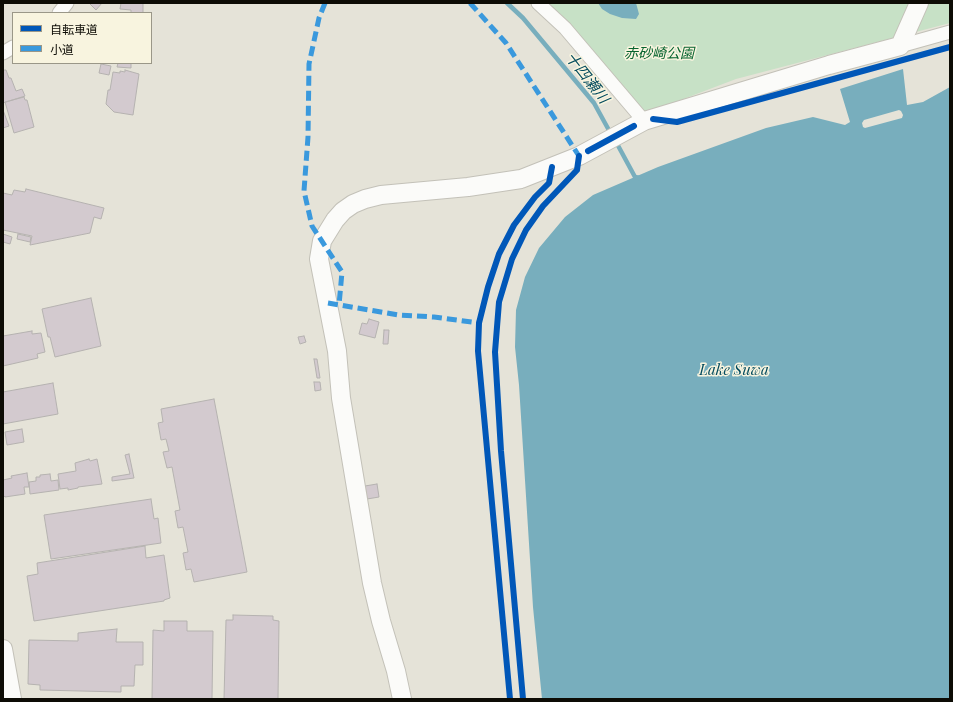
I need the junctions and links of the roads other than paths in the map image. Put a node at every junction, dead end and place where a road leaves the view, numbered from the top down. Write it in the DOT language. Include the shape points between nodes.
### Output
graph roads {
  1 [pos="67,3"];
  2 [pos="538,3"];
  3 [pos="918,3"];
  4 [pos="60,12"];
  5 [pos="950,32"];
  6 [pos="900,46"];
  7 [pos="12,48"];
  8 [pos="3,53"];
  9 [pos="639,124"];
  10 [pos="3,649"];
  11 [pos="9,698"];
  12 [pos="402,699"];
  1 -- 4 [label="street"];
  2 -- 9 [label="street" via="565,28"];
  3 -- 6 [label="street"];
  5 -- 6 [label="street"];
  6 -- 9 [label="street" via="829,65"];
  7 -- 8 [label="street"];
  9 -- 12 [label="street" via="552,167 521,179 365,198 343,211 322,241 319,259 337,351 341,398 372,583"];
  10 -- 11 [label="street"];
}
